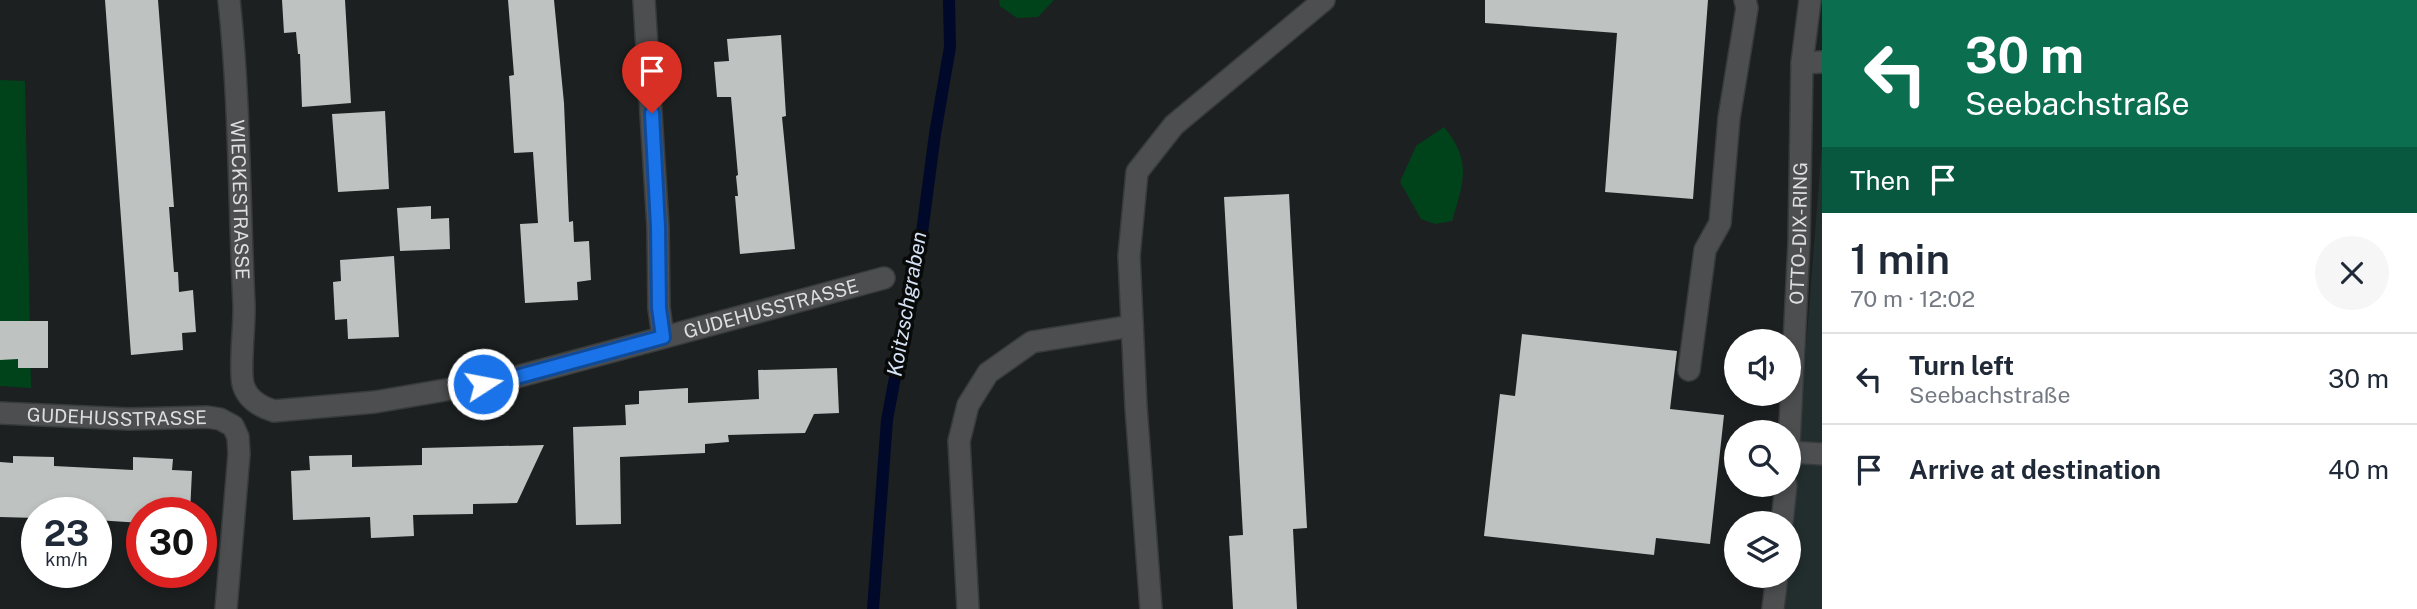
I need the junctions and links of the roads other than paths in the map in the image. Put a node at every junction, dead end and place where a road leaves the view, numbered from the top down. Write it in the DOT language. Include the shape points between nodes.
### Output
graph roads {
  1 [pos="229,0"];
  2 [pos="644,0"];
  3 [pos="1324,0"];
  4 [pos="1745,0"];
  5 [pos="1810,0"];
  6 [pos="1812,62"];
  7 [pos="884,278"];
  8 [pos="1132,326"];
  9 [pos="663,337"];
  10 [pos="1689,370"];
  11 [pos="251,397"];
  12 [pos="0,412"];
  13 [pos="1791,420"];
  14 [pos="1822,454"];
  15 [pos="1801,457"];
  16 [pos="1776,588"];
  17 [pos="226,609"];
  18 [pos="968,609"];
  19 [pos="1151,609"];
  20 [pos="1773,609"];
  1 -- 11 [label="street, WIECKESTRASSE" via="245,317 243,382"];
  2 -- 9 [label="street"];
  3 -- 8 [label="street" via="1174,125 1137,173 1129,256"];
  4 -- 10 [label="street" via="1720,223 1705,250"];
  5 -- 6 [label="street, OTTO-DIX-RING"];
  6 -- 13 [label="street, OTTO-DIX-RING"];
  7 -- 9 [label="street, GUDEHUSSTRASSE"];
  8 -- 18 [label="street" via="1032,342 988,373 968,405 959,441"];
  8 -- 19 [label="street"];
  9 -- 11 [label="street, GUDEHUSSTRASSE" via="509,379 384,401 274,411"];
  12 -- 17 [label="street, GUDEHUSSTRASSE" via="129,419 207,417 233,426 239,454"];
  14 -- 15 [label="street"];
  16 -- 20 [label="street"];
}
